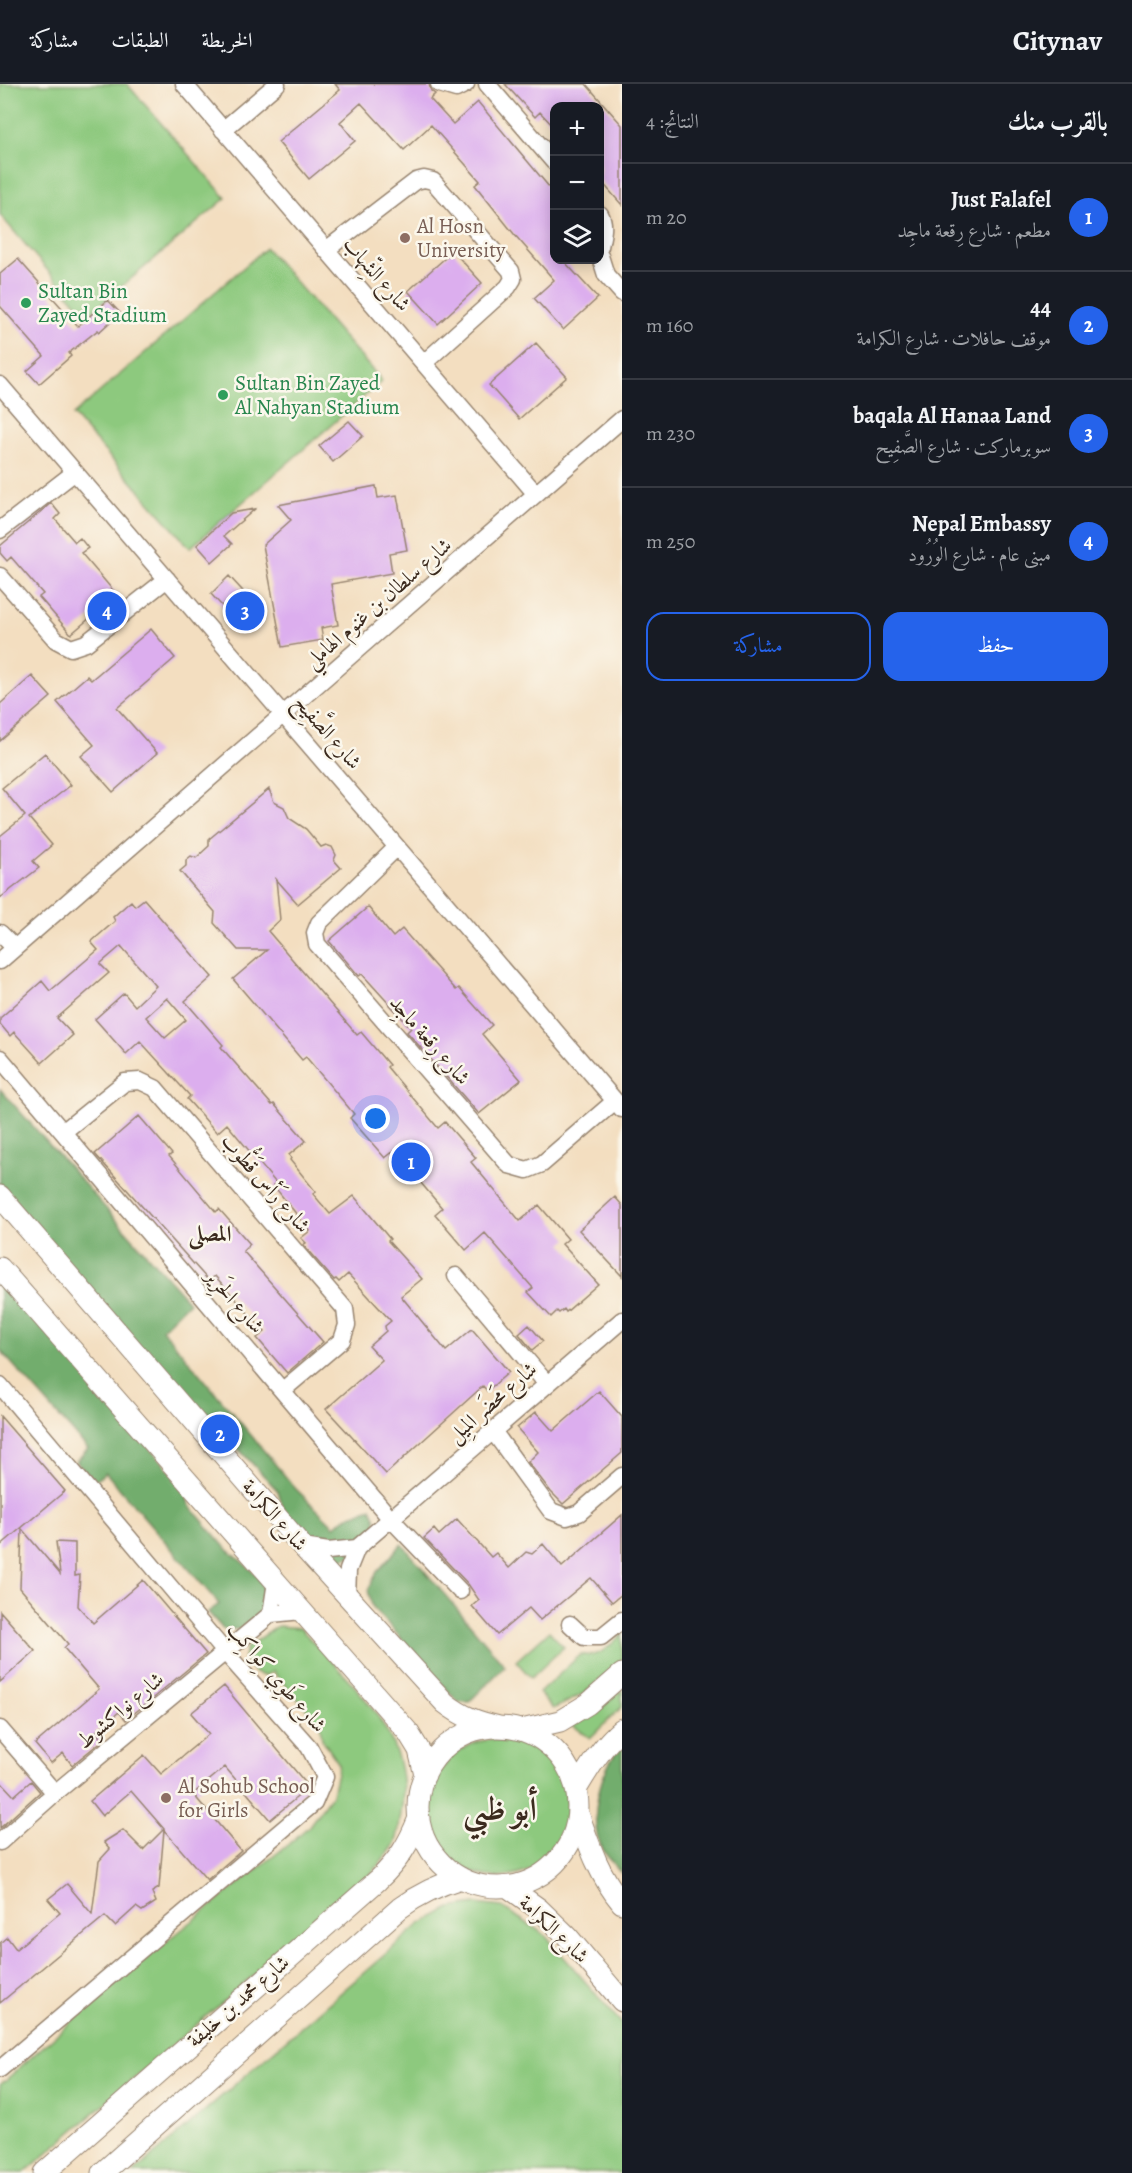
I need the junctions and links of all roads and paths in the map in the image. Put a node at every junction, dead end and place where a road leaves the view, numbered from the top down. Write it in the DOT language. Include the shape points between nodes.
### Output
graph roads {
  1 [pos="184,84"];
  2 [pos="278,84"];
  3 [pos="439,84"];
  4 [pos="466,84"];
  5 [pos="487,84"];
  6 [pos="223,130"];
  7 [pos="550,156"];
  8 [pos="326,249"];
  9 [pos="601,264"];
  10 [pos="622,293"];
  11 [pos="424,363"];
  12 [pos="0,385"];
  13 [pos="622,419"];
  14 [pos="75,472"];
  15 [pos="536,494"];
  16 [pos="0,530"];
  17 [pos="0,576"];
  18 [pos="167,579"];
  19 [pos="284,715"];
  20 [pos="397,847"];
  21 [pos="0,933"];
  22 [pos="15,948"];
  23 [pos="0,961"];
  24 [pos="0,1058"];
  25 [pos="619,1105"];
  26 [pos="63,1132"];
  27 [pos="0,1196"];
  28 [pos="0,1268"];
  29 [pos="456,1276"];
  30 [pos="622,1320"];
  31 [pos="547,1384"];
  32 [pos="0,1385"];
  33 [pos="283,1390"];
  34 [pos="493,1431"];
  35 [pos="622,1476"];
  36 [pos="391,1519"];
  37 [pos="303,1547"];
  38 [pos="357,1548"];
  39 [pos="276,1582"];
  40 [pos="460,1592"];
  41 [pos="347,1598"];
  42 [pos="302,1611"];
  43 [pos="271,1614"];
  44 [pos="622,1620"];
  45 [pos="570,1624"];
  46 [pos="225,1652"];
  47 [pos="622,1674"];
  48 [pos="499,1727"];
  49 [pos="622,1728"];
  50 [pos="0,1729"];
  51 [pos="522,1730"];
  52 [pos="425,1775"];
  53 [pos="577,1788"];
  54 [pos="55,1793"];
  55 [pos="579,1816"];
  56 [pos="419,1818"];
  57 [pos="0,1842"];
  58 [pos="461,1878"];
  59 [pos="508,1887"];
  60 [pos="622,1903"];
  61 [pos="622,2001"];
  62 [pos="0,2068"];
  63 [pos="44,2173"];
  64 [pos="102,2173"];
  1 -- 6 [label="street, شارع الشِّهاب"];
  2 -- 6 [label="street"];
  3 -- 4 [label="street" via="456,89"];
  5 -- 7 [label="street"];
  6 -- 8 [label="street, شارع الشِّهاب"];
  8 -- 11 [label="street, شارع الشِّهاب"];
  8 -- 11 [label="street" via="399,193 424,179 432,181 512,271 508,287"];
  9 -- 10 [label="street"];
  11 -- 15 [label="street, شارع الشِّهاب"];
  12 -- 14 [label="street, شارع الصَّفِيح"];
  13 -- 15 [label="street, شارع سلطان بن غنوم الهاملي"];
  14 -- 16 [label="street"];
  14 -- 18 [label="street, شارع الصَّفِيح"];
  15 -- 19 [label="street, شارع سلطان بن غنوم الهاملي"];
  17 -- 18 [label="street" via="56,640 71,648 86,643"];
  18 -- 19 [label="street, شارع الصَّفِيح"];
  19 -- 20 [label="street, شارع الصَّفِيح"];
  19 -- 22 [label="street, شارع سلطان بن غنوم الهاملي"];
  20 -- 25 [label="street, شارع الصَّفِيح"];
  20 -- 25 [label="street, شارع رِقعة ماجِد" via="319,923 315,933 317,944 509,1165 527,1170 542,1164"];
  21 -- 22 [label="street"];
  22 -- 23 [label="street, شارع سلطان بن غنوم الهاملي"];
  24 -- 26 [label="street, شارع الحَرِير"];
  26 -- 33 [label="street, شارع الحَرِير"];
  26 -- 33 [label="street, شارع رَأس قَطُّوب" via="125,1082 140,1081 156,1088 345,1309 347,1325 342,1340"];
  27 -- 37 [label="main road, شارع الكرامة"];
  28 -- 39 [label="main road, شارع الكرامة"];
  29 -- 31 [label="street"];
  30 -- 31 [label="street, شارع مَحضَر المِيل"];
  31 -- 34 [label="street, شارع مَحضَر المِيل"];
  32 -- 46 [label="street, شارع طَوِي كِواكِب"];
  33 -- 36 [label="street, شارع الحَرِير"];
  34 -- 35 [label="street" via="551,1511 567,1517 579,1513"];
  34 -- 36 [label="street, شارع مَحضَر المِيل"];
  36 -- 38 [label="street, شارع مَحضَر المِيل"];
  36 -- 40 [label="street"];
  37 -- 38 [label="street" via="328,1551"];
  37 -- 41 [label="main road, شارع الكرامة"];
  38 -- 41 [label="street" via="348,1570"];
  39 -- 42 [label="main road, شارع الكرامة"];
  39 -- 43 [label="street"];
  41 -- 48 [label="main road, شارع الكرامة" via="445,1703 460,1715"];
  42 -- 43 [label="street"];
  42 -- 52 [label="main road, شارع الكرامة" via="408,1732"];
  43 -- 46 [label="street, شارع نواكشوط"];
  44 -- 45 [label="street" via="600,1637 584,1637"];
  46 -- 54 [label="street, شارع نواكشوط"];
  46 -- 62 [label="street, شارع طَوِي كِواكِب" via="309,1747 325,1777 314,1803"];
  47 -- 51 [label="main road" via="588,1704 560,1721"];
  48 -- 51 [label="main road"];
  48 -- 52 [label="main road" via="476,1730 455,1740 437,1755"];
  49 -- 53 [label="main road" via="593,1760"];
  50 -- 54 [label="street"];
  51 -- 53 [label="main road" via="547,1743 566,1762"];
  52 -- 56 [label="main road" via="419,1796"];
  53 -- 55 [label="main road"];
  54 -- 57 [label="street, شارع نواكشوط"];
  55 -- 59 [label="main road" via="571,1842 556,1863 534,1879"];
  55 -- 60 [label="main road" via="594,1860"];
  56 -- 58 [label="main road" via="426,1842 441,1863"];
  56 -- 63 [label="main road, شارع محمد بن خليفة" via="395,1864"];
  58 -- 59 [label="main road" via="484,1886"];
  58 -- 64 [label="main road, شارع محمد بن خليفة" via="439,1884 400,1908"];
  59 -- 61 [label="main road, شارع الكرامة" via="567,1936"];
}
